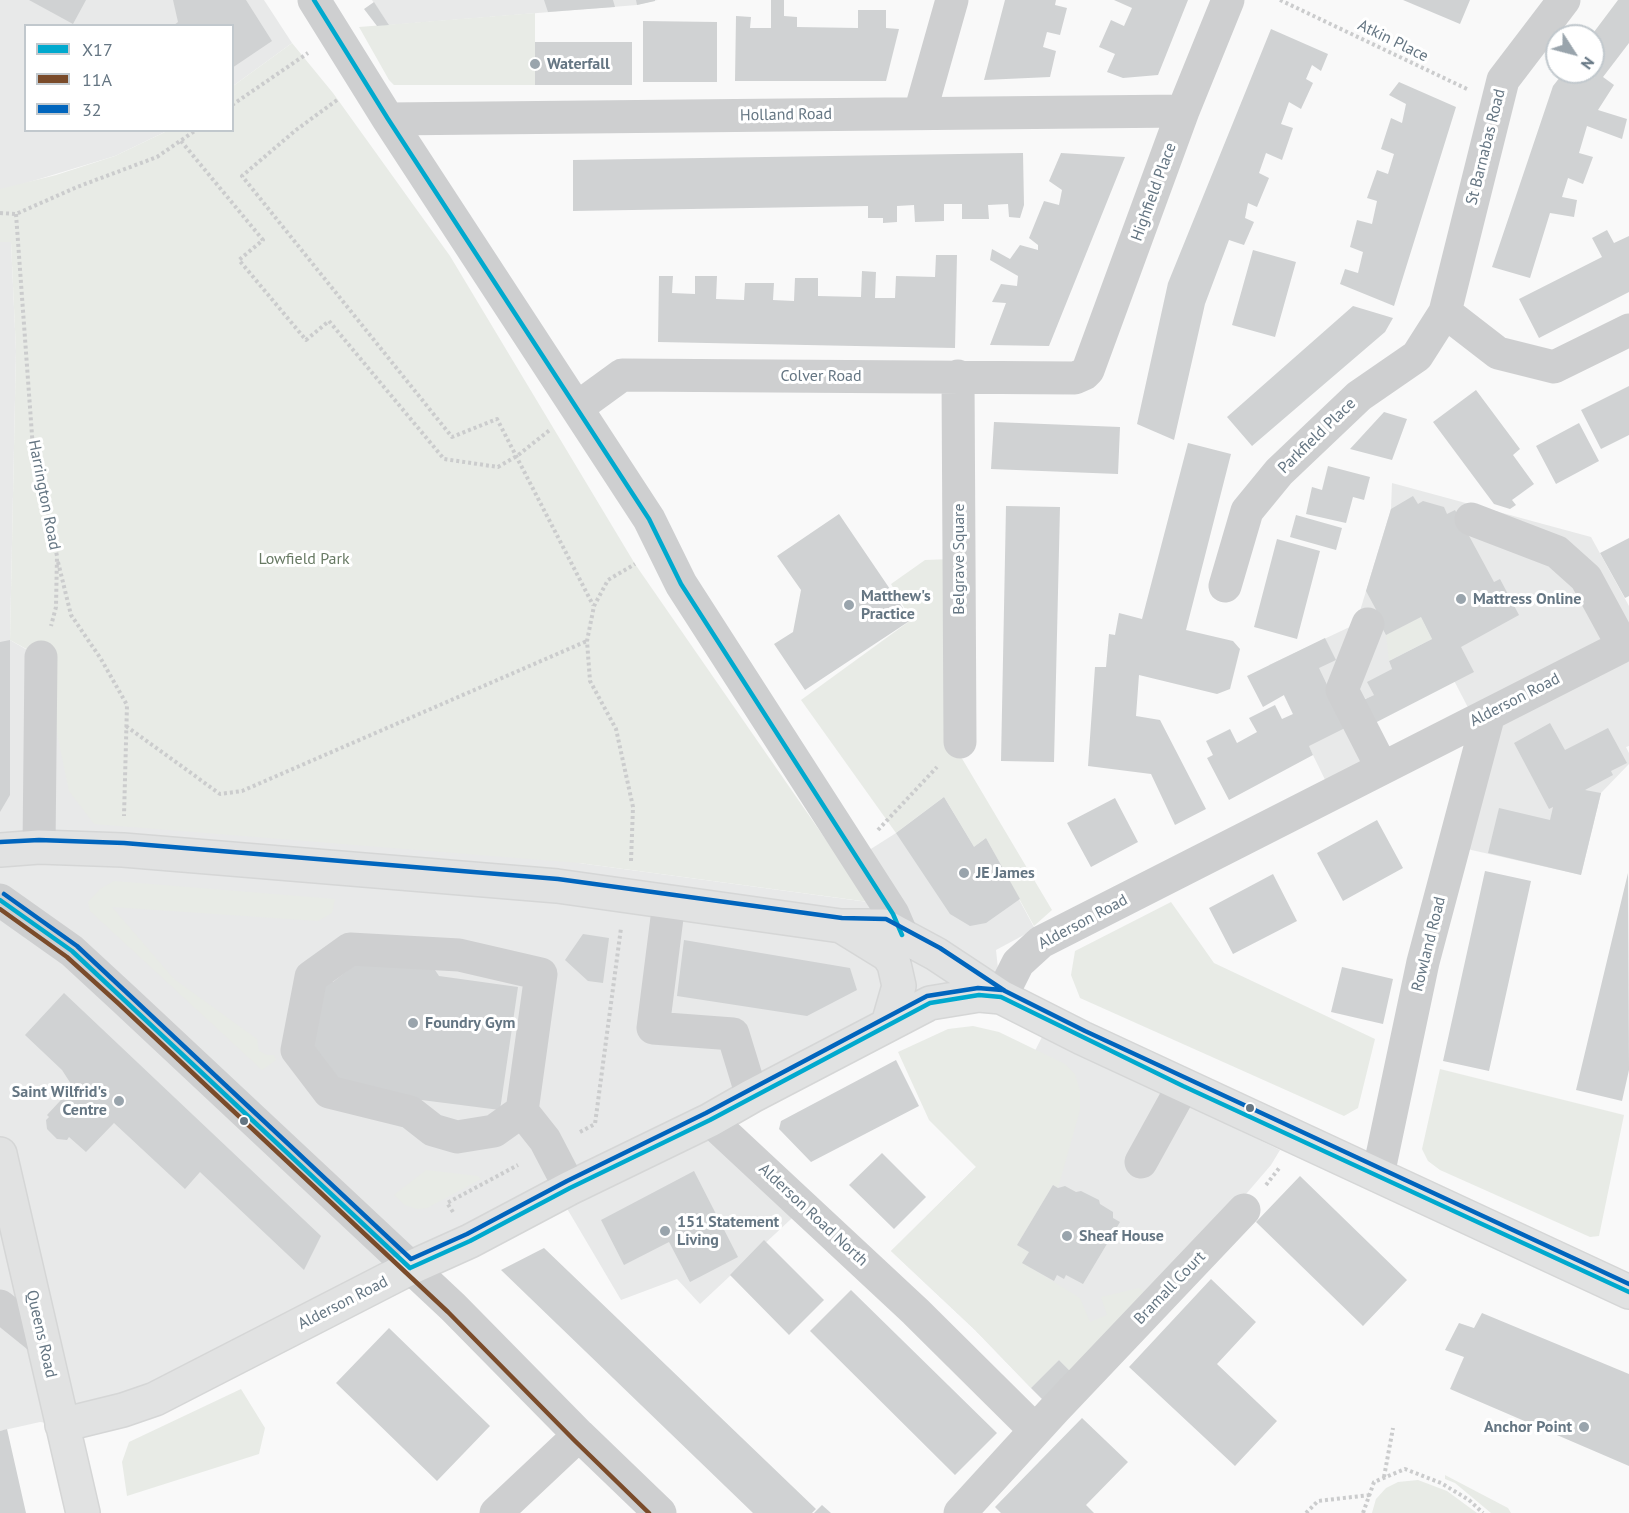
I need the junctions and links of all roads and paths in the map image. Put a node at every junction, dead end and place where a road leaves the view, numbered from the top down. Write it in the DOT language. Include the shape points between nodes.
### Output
graph roads {
  1 [pos="314,0"];
  2 [pos="952,0"];
  3 [pos="1228,0"];
  4 [pos="1280,0"];
  5 [pos="1564,0"];
  6 [pos="310,51"];
  7 [pos="342,96"];
  8 [pos="1496,103"];
  9 [pos="234,104"];
  10 [pos="1183,111"];
  11 [pos="920,113"];
  12 [pos="388,119"];
  13 [pos="193,132"];
  14 [pos="181,141"];
  15 [pos="0,213"];
  16 [pos="16,214"];
  17 [pos="1445,312"];
  18 [pos="1629,330"];
  19 [pos="958,376"];
  20 [pos="1075,378"];
  21 [pos="567,416"];
  22 [pos="517,456"];
  23 [pos="1471,519"];
  24 [pos="57,556"];
  25 [pos="639,556"];
  26 [pos="1225,586"];
  27 [pos="594,606"];
  28 [pos="1368,624"];
  29 [pos="587,640"];
  30 [pos="1626,644"];
  31 [pos="40,657"];
  32 [pos="1488,714"];
  33 [pos="126,726"];
  34 [pos="960,742"];
  35 [pos="1382,768"];
  36 [pos="39,846"];
  37 [pos="0,850"];
  38 [pos="123,850"];
  39 [pos="854,855"];
  40 [pos="625,896"];
  41 [pos="0,900"];
  42 [pos="669,902"];
  43 [pos="898,949"];
  44 [pos="1001,997"];
  45 [pos="888,1024"];
  46 [pos="1183,1086"];
  47 [pos="752,1096"];
  48 [pos="522,1111"];
  49 [pos="710,1120"];
  50 [pos="1301,1141"];
  51 [pos="0,1154"];
  52 [pos="1141,1162"];
  53 [pos="1378,1175"];
  54 [pos="570,1188"];
  55 [pos="4,1196"];
  56 [pos="1244,1210"];
  57 [pos="410,1268"];
  58 [pos="1629,1292"];
  59 [pos="0,1306"];
  60 [pos="42,1340"];
  61 [pos="62,1425"];
  62 [pos="1393,1428"];
  63 [pos="1035,1430"];
  64 [pos="579,1435"];
  65 [pos="1384,1478"];
  66 [pos="1370,1495"];
  67 [pos="83,1513"];
  68 [pos="496,1513"];
  69 [pos="660,1513"];
  70 [pos="960,1513"];
  71 [pos="1306,1513"];
  72 [pos="1363,1513"];
  73 [pos="1483,1513"];
  1 -- 12 [label="street"];
  2 -- 11 [label="street"];
  3 -- 10 [label="street, Highfield Place"];
  4 -- 8 [label="path, Atkin Place"];
  5 -- 8 [label="street, St Barnabas Road" via="1503,80"];
  6 -- 9 [label="path"];
  7 -- 22 [label="path" via="242,176 452,437 497,419"];
  8 -- 17 [label="street, St Barnabas Road"];
  10 -- 11 [label="street, Holland Road"];
  10 -- 20 [label="street, Highfield Place" via="1088,370"];
  11 -- 12 [label="street, Holland Road"];
  12 -- 21 [label="street"];
  13 -- 14 [label="path"];
  14 -- 16 [label="path" via="157,157"];
  14 -- 22 [label="path" via="263,240 239,260 306,340 328,321 444,459 498,467"];
  15 -- 16 [label="path"];
  16 -- 24 [label="path, Harrington Road" via="33,449"];
  17 -- 18 [label="street" via="1498,353 1554,367"];
  17 -- 26 [label="street, Parkfield Place" via="1417,356 1359,396 1279,472 1247,511"];
  19 -- 20 [label="street, Colver Road"];
  19 -- 21 [label="street, Colver Road" via="622,375"];
  19 -- 34 [label="street, Belgrave Square"];
  21 -- 22 [label="path"];
  21 -- 39 [label="street" via="649,519 681,584"];
  22 -- 27 [label="path"];
  23 -- 30 [label="street" via="1557,552 1586,578"];
  24 -- 31 [label="path, Harrington Road" via="56,607"];
  24 -- 33 [label="path" via="71,615 127,705"];
  25 -- 27 [label="path" via="634,564 608,580"];
  27 -- 29 [label="path"];
  28 -- 35 [label="street" via="1342,690"];
  29 -- 33 [label="path" via="242,791 220,794"];
  29 -- 40 [label="path" via="590,681 616,729 633,807"];
  30 -- 32 [label="street, Alderson Road"];
  31 -- 36 [label="street"];
  32 -- 35 [label="street, Alderson Road"];
  32 -- 53 [label="street, Rowland Road" via="1424,962"];
  33 -- 38 [label="path"];
  34 -- 39 [label="path"];
  35 -- 44 [label="street, Alderson Road" via="1041,942 1018,963"];
  36 -- 37 [label="highway"];
  36 -- 38 [label="highway"];
  38 -- 40 [label="highway" via="557,886"];
  39 -- 43 [label="street" via="893,914"];
  40 -- 42 [label="highway"];
  41 -- 57 [label="street" via="72,951"];
  42 -- 43 [label="highway" via="841,926 881,951"];
  42 -- 47 [label="street" via="653,1028 733,1034"];
  43 -- 44 [label="highway" via="936,954"];
  43 -- 45 [label="highway" via="899,986"];
  44 -- 45 [label="highway, Alderson Road" via="979,995 930,1003"];
  44 -- 46 [label="highway"];
  45 -- 47 [label="highway, Alderson Road"];
  46 -- 50 [label="highway"];
  46 -- 52 [label="street"];
  47 -- 49 [label="highway, Alderson Road"];
  48 -- 48 [label="street" via="494,1131 457,1137 433,1130 410,1112 329,1092 297,1050 311,977 350,949 459,955 541,974"];
  48 -- 54 [label="street" via="545,1140"];
  49 -- 54 [label="highway, Alderson Road"];
  49 -- 63 [label="street, Alderson Road North" via="915,1311"];
  50 -- 53 [label="highway"];
  50 -- 56 [label="path"];
  51 -- 55 [label="highway, Queens Road"];
  53 -- 58 [label="highway"];
  54 -- 57 [label="highway, Alderson Road"];
  55 -- 60 [label="highway, Queens Road"];
  56 -- 63 [label="street, Bramall Court"];
  57 -- 61 [label="highway, Alderson Road" via="155,1399"];
  57 -- 64 [label="street"];
  59 -- 60 [label="street"];
  60 -- 61 [label="highway, Queens Road"];
  61 -- 67 [label="highway, Queens Road"];
  62 -- 65 [label="path"];
  63 -- 70 [label="street, Bramall Court"];
  64 -- 68 [label="street"];
  64 -- 69 [label="street"];
  65 -- 66 [label="path" via="1374,1482"];
  65 -- 73 [label="path" via="1405,1469 1441,1483"];
  66 -- 71 [label="path" via="1318,1501"];
  66 -- 72 [label="path"];
}
